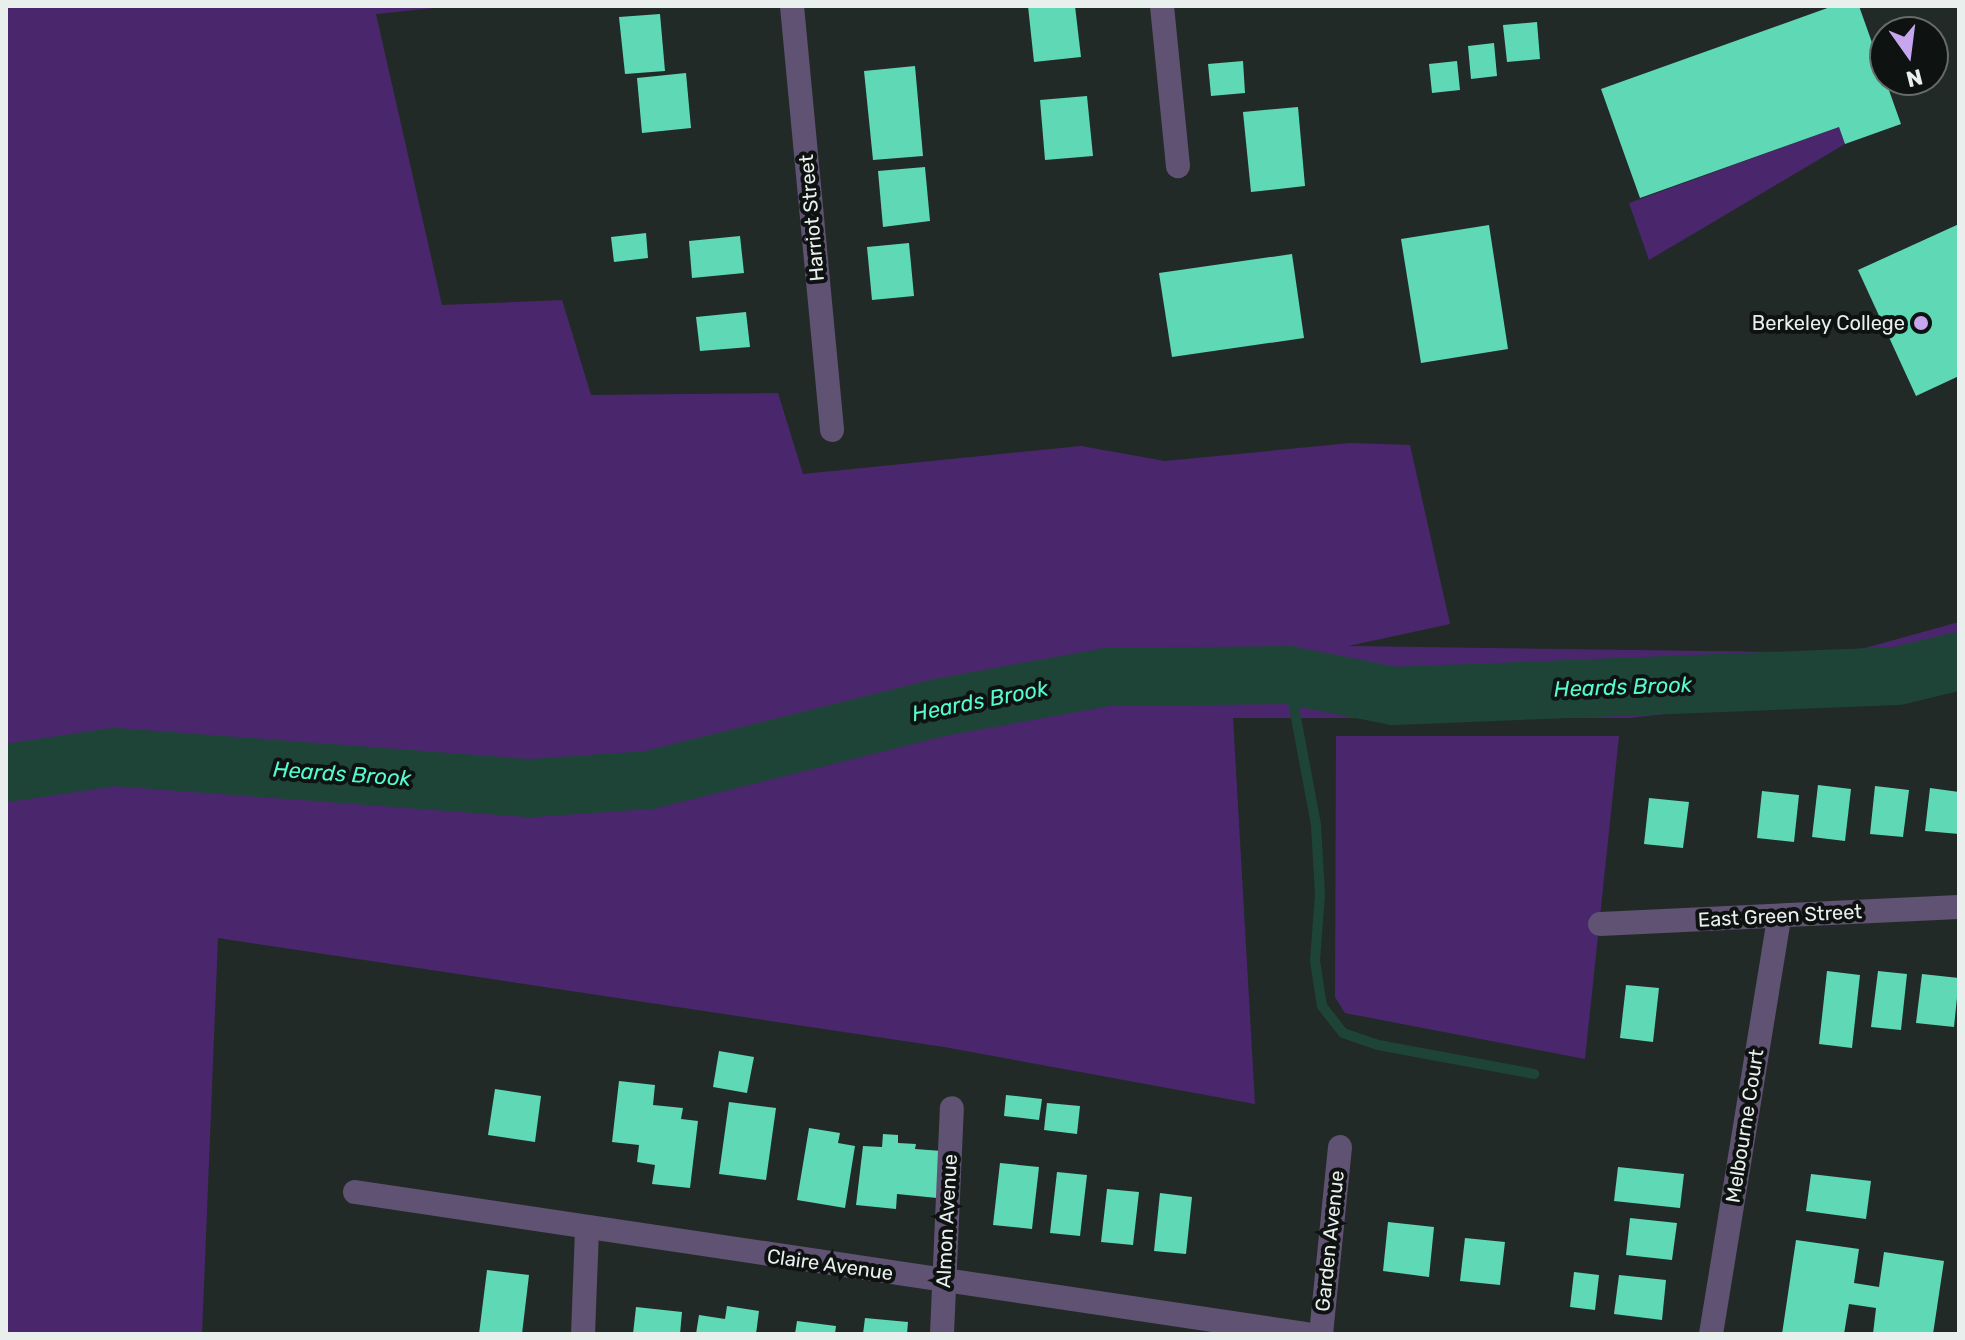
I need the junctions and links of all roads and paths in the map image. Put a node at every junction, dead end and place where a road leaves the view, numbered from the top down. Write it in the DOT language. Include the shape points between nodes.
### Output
graph roads {
  1 [pos="792,6"];
  2 [pos="1162,6"];
  3 [pos="1178,166"];
  4 [pos="832,430"];
  5 [pos="1959,907"];
  6 [pos="1779,917"];
  7 [pos="1600,924"];
  8 [pos="952,1108"];
  9 [pos="1340,1147"];
  10 [pos="355,1192"];
  11 [pos="587,1230"];
  12 [pos="944,1281"];
  13 [pos="583,1334"];
  14 [pos="942,1334"];
  15 [pos="1306,1334"];
  16 [pos="1321,1334"];
  17 [pos="1711,1334"];
  1 -- 4 [label="street, Harriot Street"];
  2 -- 3 [label="street"];
  5 -- 6 [label="street, East Green Street"];
  6 -- 7 [label="street, East Green Street"];
  6 -- 17 [label="street, Melbourne Court"];
  8 -- 12 [label="street, Almon Avenue"];
  9 -- 16 [label="street, Garden Avenue"];
  10 -- 11 [label="street, Claire Avenue"];
  11 -- 12 [label="street, Claire Avenue"];
  11 -- 13 [label="street"];
  12 -- 14 [label="street, Almon Avenue"];
  12 -- 15 [label="street, Claire Avenue"];
}
